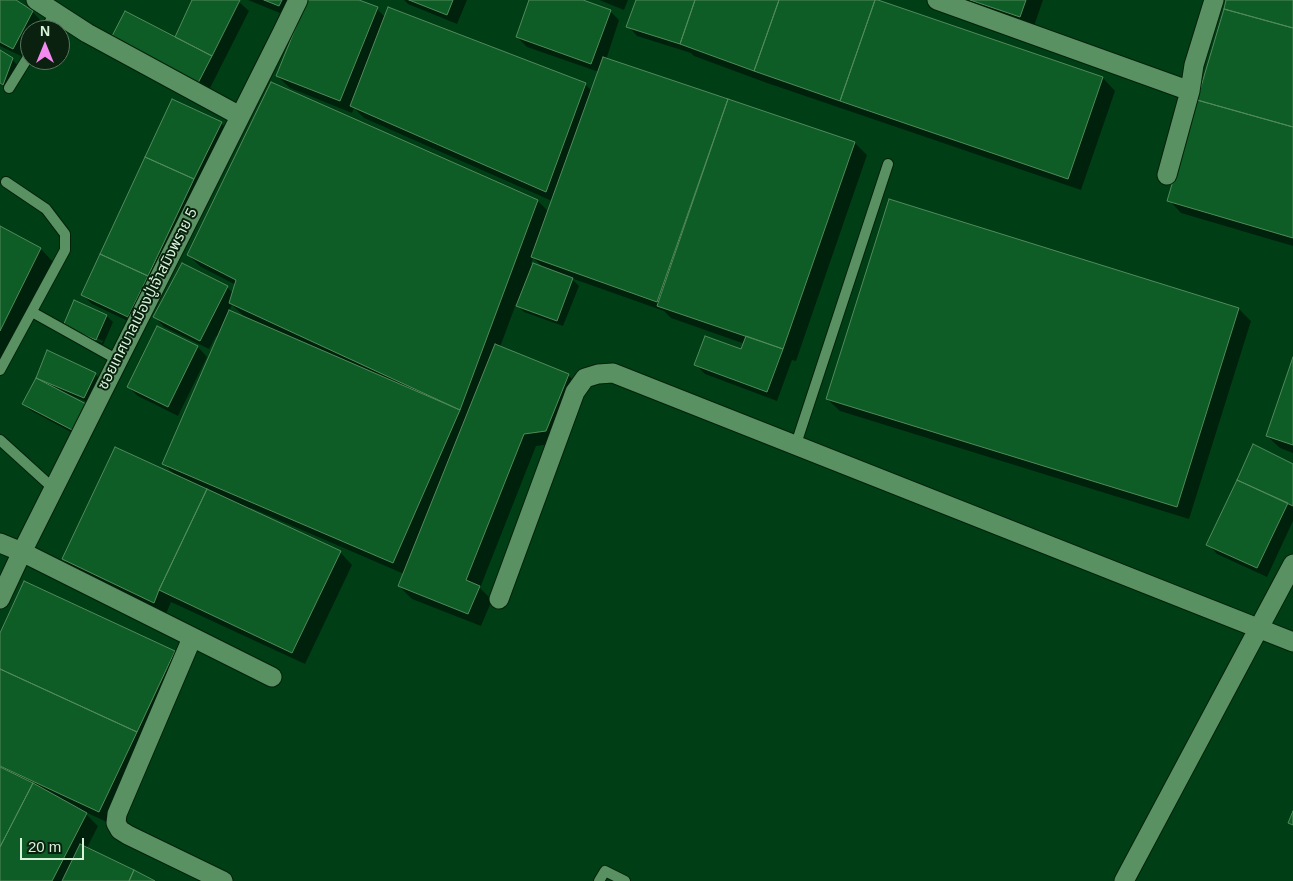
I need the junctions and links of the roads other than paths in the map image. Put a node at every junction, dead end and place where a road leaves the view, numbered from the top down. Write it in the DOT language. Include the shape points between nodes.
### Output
graph roads {
  1 [pos="36,0"];
  2 [pos="298,0"];
  3 [pos="937,0"];
  4 [pos="1214,0"];
  5 [pos="55,13"];
  6 [pos="51,20"];
  7 [pos="20,70"];
  8 [pos="9,88"];
  9 [pos="1190,91"];
  10 [pos="240,116"];
  11 [pos="888,164"];
  12 [pos="1167,175"];
  13 [pos="6,182"];
  14 [pos="32,312"];
  15 [pos="118,360"];
  16 [pos="0,370"];
  17 [pos="0,440"];
  18 [pos="796,444"];
  19 [pos="54,488"];
  20 [pos="0,543"];
  21 [pos="22,552"];
  22 [pos="1293,564"];
  23 [pos="0,599"];
  24 [pos="499,599"];
  25 [pos="1259,628"];
  26 [pos="192,638"];
  27 [pos="1293,642"];
  28 [pos="272,678"];
  29 [pos="223,881"];
  30 [pos="599,881"];
  31 [pos="625,881"];
  32 [pos="1124,881"];
  1 -- 5 [label="street"];
  2 -- 10 [label="street, ซอยเทศบาลเมืองปู่เจ้าสมิงพราย 5"];
  3 -- 9 [label="street"];
  4 -- 9 [label="street" via="1194,65"];
  5 -- 6 [label="lane"];
  5 -- 10 [label="street" via="87,34"];
  7 -- 8 [label="lane"];
  9 -- 12 [label="street"];
  10 -- 15 [label="street, ซอยเทศบาลเมืองปู่เจ้าสมิงพราย 5"];
  11 -- 18 [label="lane"];
  13 -- 14 [label="lane" via="46,209 65,234 65,250"];
  14 -- 15 [label="lane"];
  14 -- 16 [label="lane"];
  15 -- 19 [label="street, ซอยเทศบาลเมืองปู่เจ้าสมิงพราย 5"];
  17 -- 19 [label="lane"];
  18 -- 24 [label="street" via="613,372 585,378 575,392"];
  18 -- 25 [label="street"];
  19 -- 21 [label="street, ซอยเทศบาลเมืองปู่เจ้าสมิงพราย 5"];
  20 -- 21 [label="street"];
  21 -- 23 [label="street, ซอยเทศบาลเมืองปู่เจ้าสมิงพราย 5"];
  21 -- 26 [label="street"];
  22 -- 25 [label="street"];
  25 -- 27 [label="street"];
  25 -- 32 [label="street"];
  26 -- 28 [label="street"];
  26 -- 29 [label="street" via="116,823 128,835"];
  30 -- 31 [label="lane" via="605,871"];
}
